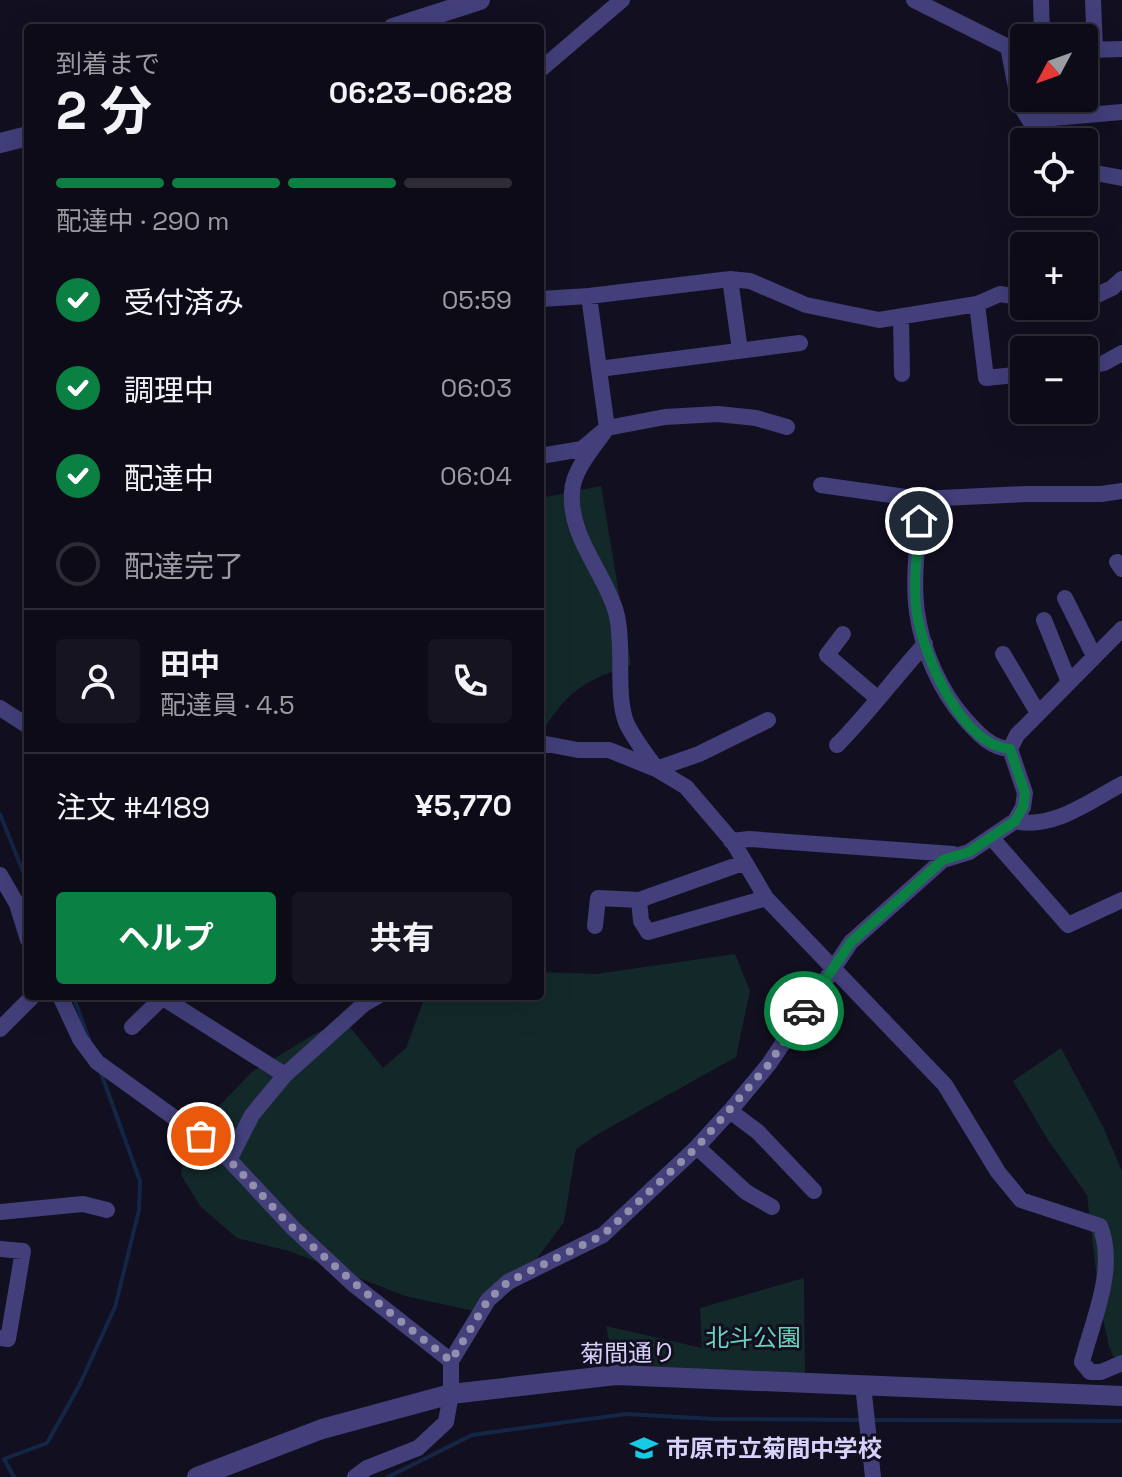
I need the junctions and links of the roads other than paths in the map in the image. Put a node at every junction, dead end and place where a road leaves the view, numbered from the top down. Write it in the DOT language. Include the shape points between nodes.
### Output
graph roads {
  1 [pos="480,0"];
  2 [pos="622,0"];
  3 [pos="914,0"];
  4 [pos="1041,0"];
  5 [pos="1093,0"];
  6 [pos="405,24"];
  7 [pos="1042,24"];
  8 [pos="1092,24"];
  9 [pos="1010,46"];
  10 [pos="1122,49"];
  11 [pos="1098,50"];
  12 [pos="544,67"];
  13 [pos="1025,112"];
  14 [pos="1122,112"];
  15 [pos="1030,120"];
  16 [pos="1035,128"];
  17 [pos="24,137"];
  18 [pos="0,143"];
  19 [pos="1098,174"];
  20 [pos="1122,178"];
  21 [pos="730,279"];
  22 [pos="1122,279"];
  23 [pos="1098,294"];
  24 [pos="589,296"];
  25 [pos="1010,296"];
  26 [pos="544,299"];
  27 [pos="977,304"];
  28 [pos="901,317"];
  29 [pos="800,343"];
  30 [pos="740,350"];
  31 [pos="1122,353"];
  32 [pos="1098,364"];
  33 [pos="599,369"];
  34 [pos="902,374"];
  35 [pos="1010,375"];
  36 [pos="787,427"];
  37 [pos="607,428"];
  38 [pos="544,455"];
  39 [pos="821,485"];
  40 [pos="1122,491"];
  41 [pos="920,499"];
  42 [pos="1065,598"];
  43 [pos="1044,620"];
  44 [pos="1122,629"];
  45 [pos="843,634"];
  46 [pos="925,644"];
  47 [pos="1003,654"];
  48 [pos="1094,656"];
  49 [pos="1069,682"];
  50 [pos="877,698"];
  51 [pos="0,708"];
  52 [pos="1038,713"];
  53 [pos="768,720"];
  54 [pos="24,723"];
  55 [pos="544,745"];
  56 [pos="837,745"];
  57 [pos="1010,749"];
  58 [pos="656,769"];
  59 [pos="1122,784"];
  60 [pos="1015,821"];
  61 [pos="991,837"];
  62 [pos="731,841"];
  63 [pos="959,855"];
  64 [pos="743,863"];
  65 [pos="0,875"];
  66 [pos="766,898"];
  67 [pos="639,900"];
  68 [pos="1122,900"];
  69 [pos="595,926"];
  70 [pos="24,927"];
  71 [pos="832,969"];
  72 [pos="29,1000"];
  73 [pos="62,1000"];
  74 [pos="157,1000"];
  75 [pos="165,1000"];
  76 [pos="371,1000"];
  77 [pos="132,1027"];
  78 [pos="0,1029"];
  79 [pos="285,1075"];
  80 [pos="730,1111"];
  81 [pos="697,1147"];
  82 [pos="229,1160"];
  83 [pos="814,1191"];
  84 [pos="772,1207"];
  85 [pos="107,1210"];
  86 [pos="0,1212"];
  87 [pos="0,1249"];
  88 [pos="0,1338"];
  89 [pos="451,1361"];
  90 [pos="1122,1363"];
  91 [pos="863,1385"];
  92 [pos="451,1394"];
  93 [pos="1122,1396"];
  94 [pos="197,1477"];
  95 [pos="355,1477"];
  96 [pos="873,1477"];
  1 -- 6 [label="street"];
  2 -- 12 [label="street"];
  3 -- 9 [label="street"];
  4 -- 7 [label="street"];
  5 -- 8 [label="street"];
  10 -- 11 [label="street"];
  13 -- 15 [label="street"];
  14 -- 15 [label="street"];
  15 -- 16 [label="street"];
  17 -- 18 [label="street"];
  19 -- 20 [label="street"];
  21 -- 24 [label="street"];
  21 -- 28 [label="street" via="750,281 806,305 879,320"];
  21 -- 30 [label="street"];
  22 -- 23 [label="street"];
  24 -- 26 [label="street"];
  24 -- 33 [label="street"];
  25 -- 27 [label="street" via="1000,294"];
  27 -- 28 [label="street"];
  27 -- 35 [label="street" via="986,378"];
  28 -- 34 [label="street"];
  29 -- 30 [label="street"];
  30 -- 33 [label="street"];
  31 -- 32 [label="street"];
  33 -- 37 [label="street"];
  36 -- 37 [label="street" via="718,414"];
  37 -- 38 [label="street" via="582,449"];
  37 -- 58 [label="street" via="578,472 574,508 582,544 615,608 622,637 625,720"];
  39 -- 41 [label="street"];
  40 -- 41 [label="street"];
  41 -- 46 [label="street" via="916,589"];
  42 -- 48 [label="street"];
  43 -- 49 [label="street"];
  44 -- 48 [label="street"];
  45 -- 50 [label="street" via="827,655"];
  46 -- 50 [label="street"];
  46 -- 57 [label="street" via="955,708 982,738"];
  47 -- 52 [label="street"];
  48 -- 49 [label="street"];
  49 -- 52 [label="street"];
  50 -- 56 [label="street"];
  51 -- 54 [label="street"];
  52 -- 57 [label="street"];
  53 -- 58 [label="street"];
  55 -- 58 [label="street" via="609,750"];
  57 -- 60 [label="street" via="1025,793"];
  58 -- 62 [label="street" via="686,787"];
  59 -- 60 [label="street" via="1061,817"];
  60 -- 61 [label="street"];
  61 -- 63 [label="street"];
  61 -- 68 [label="street" via="1068,925"];
  62 -- 63 [label="street"];
  62 -- 64 [label="street"];
  63 -- 71 [label="street" via="943,860 862,932"];
  64 -- 66 [label="street"];
  64 -- 67 [label="street"];
  65 -- 70 [label="street"];
  66 -- 67 [label="street" via="648,932"];
  66 -- 71 [label="street"];
  67 -- 69 [label="street" via="598,898"];
  71 -- 80 [label="street" via="769,1064"];
  71 -- 90 [label="street" via="945,1085 1021,1200 1100,1226 1106,1272 1082,1362 1090,1372"];
  72 -- 78 [label="street"];
  73 -- 82 [label="street" via="97,1062"];
  74 -- 77 [label="street"];
  75 -- 79 [label="street"];
  76 -- 79 [label="street"];
  79 -- 82 [label="street" via="252,1115"];
  80 -- 81 [label="street"];
  80 -- 83 [label="street" via="758,1132"];
  81 -- 84 [label="street" via="746,1192"];
  81 -- 89 [label="street" via="603,1235 508,1282 488,1300"];
  82 -- 89 [label="street" via="353,1284"];
  85 -- 86 [label="street" via="83,1204"];
  87 -- 88 [label="street" via="23,1251 8,1339"];
  89 -- 92 [label="street"];
  91 -- 92 [label="street, 菊間通り" via="616,1375"];
  91 -- 93 [label="street, 菊間通り"];
  91 -- 96 [label="street"];
  92 -- 94 [label="street, 菊間通り" via="322,1429"];
  92 -- 95 [label="street" via="446,1422 418,1448"];
}
